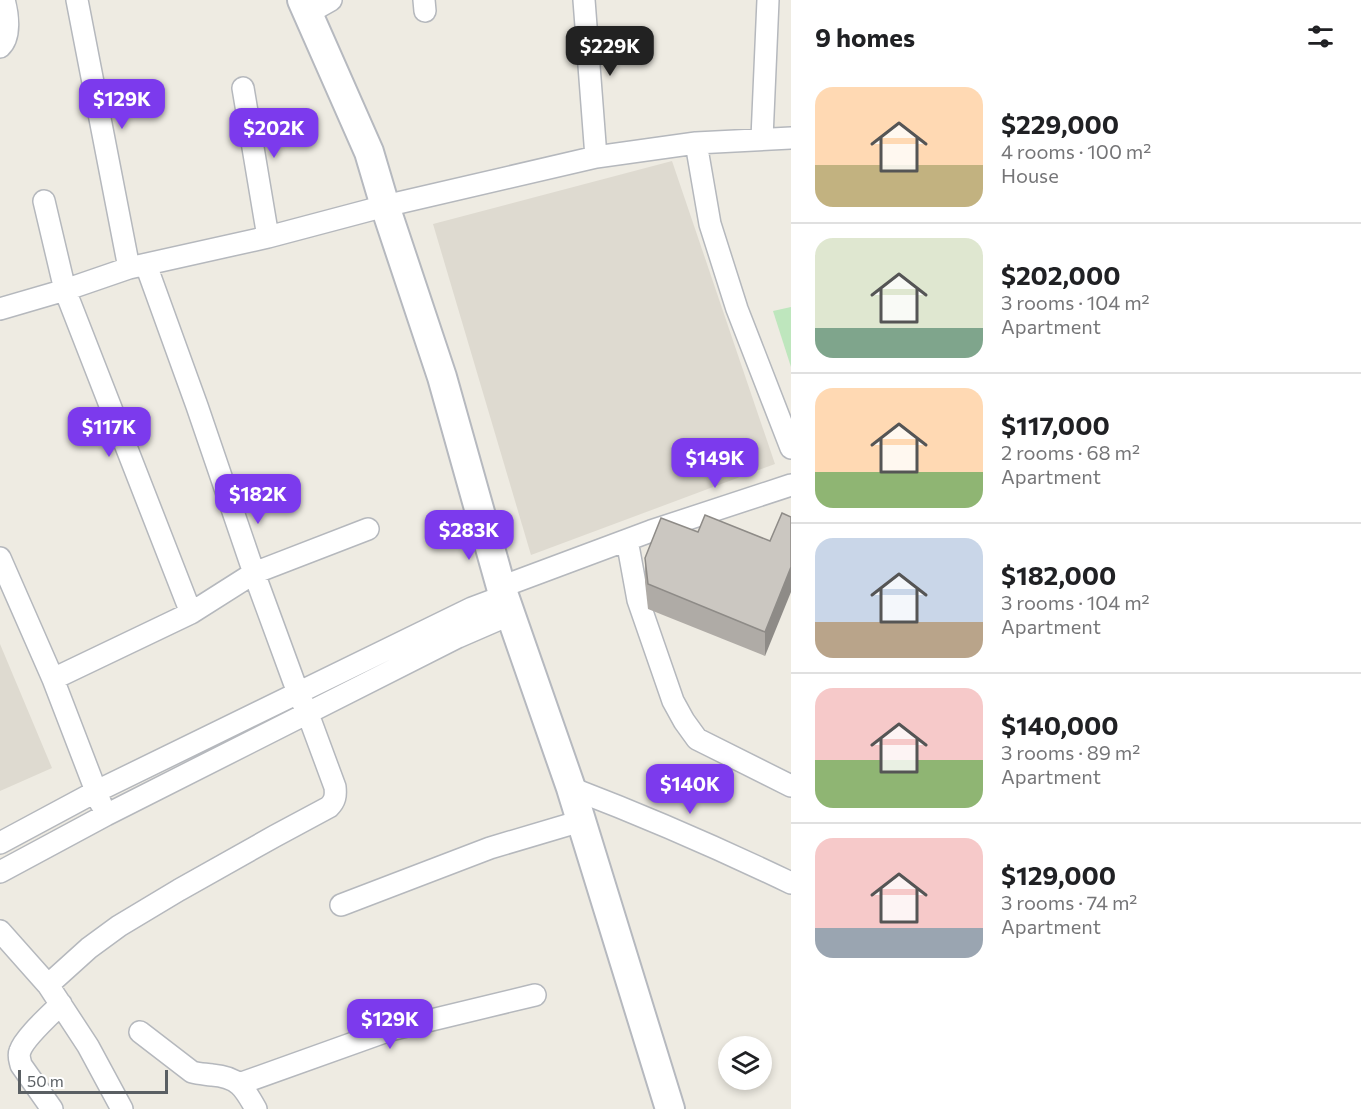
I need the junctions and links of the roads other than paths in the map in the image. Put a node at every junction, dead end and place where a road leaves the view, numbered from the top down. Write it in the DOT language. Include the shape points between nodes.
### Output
graph roads {
  1 [pos="4,0"];
  2 [pos="76,0"];
  3 [pos="584,0"];
  4 [pos="768,0"];
  5 [pos="313,4"];
  6 [pos="0,47"];
  7 [pos="243,88"];
  8 [pos="762,138"];
  9 [pos="791,138"];
  10 [pos="696,143"];
  11 [pos="596,157"];
  12 [pos="44,201"];
  13 [pos="385,206"];
  14 [pos="267,237"];
  15 [pos="138,266"];
  16 [pos="64,290"];
  17 [pos="0,309"];
  18 [pos="791,448"];
  19 [pos="791,485"];
  20 [pos="368,529"];
  21 [pos="627,540"];
  22 [pos="0,558"];
  23 [pos="254,573"];
  24 [pos="505,599"];
  25 [pos="191,613"];
  26 [pos="53,679"];
  27 [pos="298,693"];
  28 [pos="308,714"];
  29 [pos="791,786"];
  30 [pos="571,788"];
  31 [pos="95,792"];
  32 [pos="106,815"];
  33 [pos="581,821"];
  34 [pos="0,843"];
  35 [pos="0,872"];
  36 [pos="791,883"];
  37 [pos="341,905"];
  38 [pos="0,931"];
  39 [pos="48,985"];
  40 [pos="535,995"];
  41 [pos="61,1004"];
  42 [pos="140,1032"];
  43 [pos="239,1084"];
  44 [pos="52,1109"];
  45 [pos="122,1109"];
  46 [pos="256,1109"];
  47 [pos="670,1109"];
  1 -- 6 [label="street" via="8,31"];
  2 -- 15 [label="street"];
  3 -- 11 [label="street"];
  4 -- 8 [label="street"];
  5 -- 13 [label="main road" via="369,152"];
  7 -- 14 [label="street"];
  8 -- 9 [label="street"];
  8 -- 10 [label="street"];
  10 -- 11 [label="street"];
  10 -- 18 [label="street" via="710,224 736,309"];
  11 -- 13 [label="street"];
  12 -- 16 [label="street"];
  13 -- 14 [label="street"];
  13 -- 24 [label="main road" via="442,376"];
  14 -- 15 [label="street"];
  15 -- 16 [label="street"];
  15 -- 23 [label="street" via="197,406"];
  16 -- 17 [label="street"];
  16 -- 25 [label="street"];
  19 -- 21 [label="street"];
  20 -- 23 [label="street"];
  21 -- 24 [label="street"];
  21 -- 29 [label="street" via="638,600 684,721 697,739"];
  22 -- 26 [label="street"];
  23 -- 25 [label="street"];
  23 -- 27 [label="street"];
  24 -- 27 [label="street" via="472,608"];
  24 -- 28 [label="street" via="458,637"];
  24 -- 30 [label="main road"];
  25 -- 26 [label="street"];
  26 -- 31 [label="street"];
  27 -- 28 [label="street"];
  27 -- 31 [label="street"];
  28 -- 32 [label="street"];
  28 -- 39 [label="street" via="335,787 334,802 119,926"];
  30 -- 33 [label="main road"];
  30 -- 36 [label="street"];
  31 -- 32 [label="street"];
  31 -- 34 [label="street"];
  32 -- 35 [label="street"];
  33 -- 37 [label="street" via="490,848"];
  33 -- 47 [label="main road"];
  38 -- 39 [label="street"];
  39 -- 41 [label="street"];
  40 -- 43 [label="street" via="390,1030"];
  41 -- 44 [label="street" via="19,1052 21,1065"];
  41 -- 45 [label="street"];
  42 -- 43 [label="street" via="192,1072 233,1078"];
  43 -- 46 [label="street"];
}
